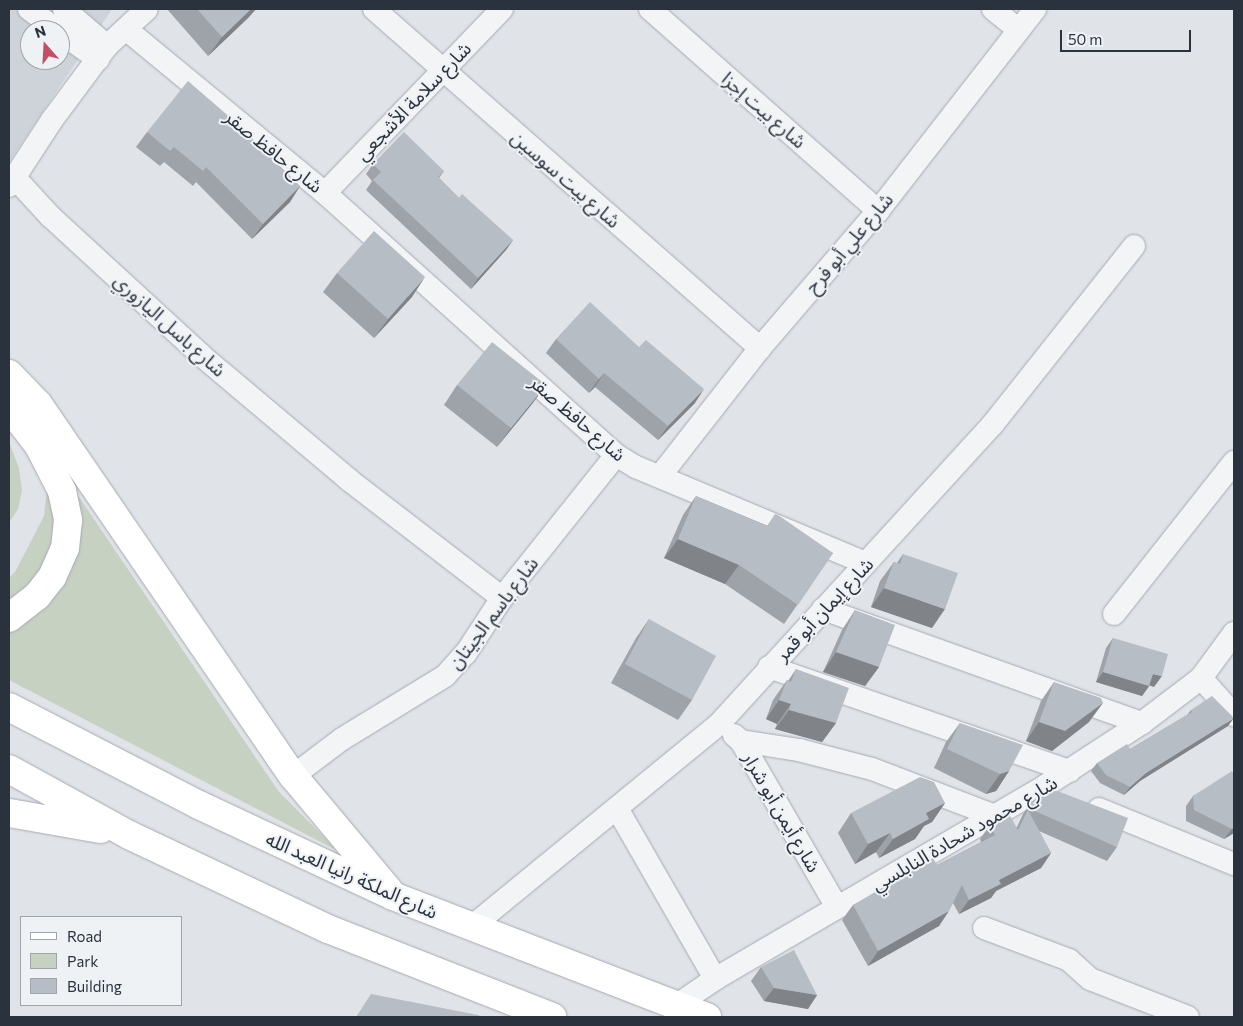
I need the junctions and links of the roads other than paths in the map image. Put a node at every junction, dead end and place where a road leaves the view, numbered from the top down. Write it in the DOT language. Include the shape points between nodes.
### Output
graph roads {
  1 [pos="29,9"];
  2 [pos="64,9"];
  3 [pos="147,9"];
  4 [pos="374,9"];
  5 [pos="502,9"];
  6 [pos="650,9"];
  7 [pos="993,9"];
  8 [pos="1035,9"];
  9 [pos="44,20"];
  10 [pos="127,30"];
  11 [pos="1019,30"];
  12 [pos="70,37"];
  13 [pos="103,52"];
  14 [pos="442,71"];
  15 [pos="12,182"];
  16 [pos="325,193"];
  17 [pos="878,210"];
  18 [pos="1134,246"];
  19 [pos="760,348"];
  20 [pos="9,374"];
  21 [pos="9,407"];
  22 [pos="616,455"];
  23 [pos="1234,462"];
  24 [pos="660,476"];
  25 [pos="866,563"];
  26 [pos="502,598"];
  27 [pos="823,610"];
  28 [pos="1114,614"];
  29 [pos="9,618"];
  30 [pos="1234,633"];
  31 [pos="770,667"];
  32 [pos="1200,678"];
  33 [pos="9,707"];
  34 [pos="1234,715"];
  35 [pos="1142,723"];
  36 [pos="719,724"];
  37 [pos="741,740"];
  38 [pos="9,769"];
  39 [pos="1069,771"];
  40 [pos="293,776"];
  41 [pos="1046,786"];
  42 [pos="618,810"];
  43 [pos="9,813"];
  44 [pos="995,816"];
  45 [pos="129,835"];
  46 [pos="1234,864"];
  47 [pos="394,896"];
  48 [pos="837,907"];
  49 [pos="470,928"];
  50 [pos="984,928"];
  51 [pos="715,979"];
  52 [pos="674,1007"];
  53 [pos="552,1017"];
  54 [pos="707,1017"];
  55 [pos="1188,1017"];
  1 -- 9 [label="street"];
  2 -- 13 [label="street"];
  3 -- 10 [label="street, شارع باسل اليازوري"];
  4 -- 14 [label="street, شارع بيت سوسين"];
  5 -- 14 [label="street, شارع سلامة الأشجعي"];
  6 -- 17 [label="street, شارع بيت إجزا"];
  7 -- 11 [label="street"];
  8 -- 11 [label="street, شارع علي أبو فرح"];
  10 -- 13 [label="street, شارع باسل اليازوري"];
  10 -- 16 [label="street, شارع حافظ صقر"];
  11 -- 17 [label="street, شارع علي أبو فرح"];
  12 -- 13 [label="street"];
  13 -- 15 [label="street, شارع باسل اليازوري" via="52,120"];
  14 -- 16 [label="street, شارع سلامة الأشجعي"];
  14 -- 19 [label="street, شارع بيت سوسين"];
  15 -- 26 [label="street, شارع باسل اليازوري" via="202,356 349,480"];
  16 -- 22 [label="street, شارع حافظ صقر"];
  17 -- 19 [label="street, شارع علي أبو فرح"];
  18 -- 25 [label="street, شارع إيمان أبو قمر" via="992,424"];
  19 -- 24 [label="street, شارع علي أبو فرح"];
  20 -- 40 [label="main road" via="38,404"];
  21 -- 29 [label="main road" via="39,446 62,491 68,520 65,548 52,577 37,596"];
  22 -- 24 [label="street, شارع حافظ صقر"];
  22 -- 26 [label="street, شارع باسم الجيتان"];
  23 -- 28 [label="street"];
  24 -- 25 [label="street, شارع حافظ صقر"];
  25 -- 27 [label="street, شارع إيمان أبو قمر"];
  26 -- 40 [label="street, شارع باسم الجيتان" via="466,653 445,676 342,739"];
  27 -- 31 [label="street, شارع إيمان أبو قمر"];
  27 -- 35 [label="street"];
  30 -- 32 [label="street, شارع محمود شحادة النابلسي"];
  31 -- 36 [label="street, شارع إيمان أبو قمر"];
  31 -- 39 [label="street"];
  32 -- 34 [label="street"];
  32 -- 35 [label="street, شارع محمود شحادة النابلسي"];
  33 -- 47 [label="main road, شارع الملكة رانيا العبد الله" via="199,805"];
  35 -- 39 [label="street, شارع محمود شحادة النابلسي"];
  36 -- 37 [label="street, شارع أيمن أبو شرار"];
  36 -- 42 [label="street, شارع إيمان أبو قمر"];
  37 -- 44 [label="street" via="799,750 872,769"];
  37 -- 48 [label="street, شارع أيمن أبو شرار"];
  38 -- 45 [label="main road"];
  39 -- 41 [label="street, شارع محمود شحادة النابلسي"];
  40 -- 47 [label="main road"];
  41 -- 44 [label="street, شارع محمود شحادة النابلسي"];
  41 -- 46 [label="street"];
  42 -- 49 [label="street, شارع إيمان أبو قمر"];
  42 -- 51 [label="street"];
  43 -- 45 [label="main road"];
  44 -- 48 [label="street, شارع محمود شحادة النابلسي"];
  45 -- 53 [label="main road" via="328,929"];
  47 -- 49 [label="main road, شارع الملكة رانيا العبد الله"];
  48 -- 51 [label="street, شارع محمود شحادة النابلسي"];
  49 -- 52 [label="main road, شارع الملكة رانيا العبد الله"];
  50 -- 55 [label="street" via="1069,960 1090,979"];
  51 -- 52 [label="street, شارع محمود شحادة النابلسي"];
  52 -- 54 [label="main road, شارع الملكة رانيا العبد الله"];
}
